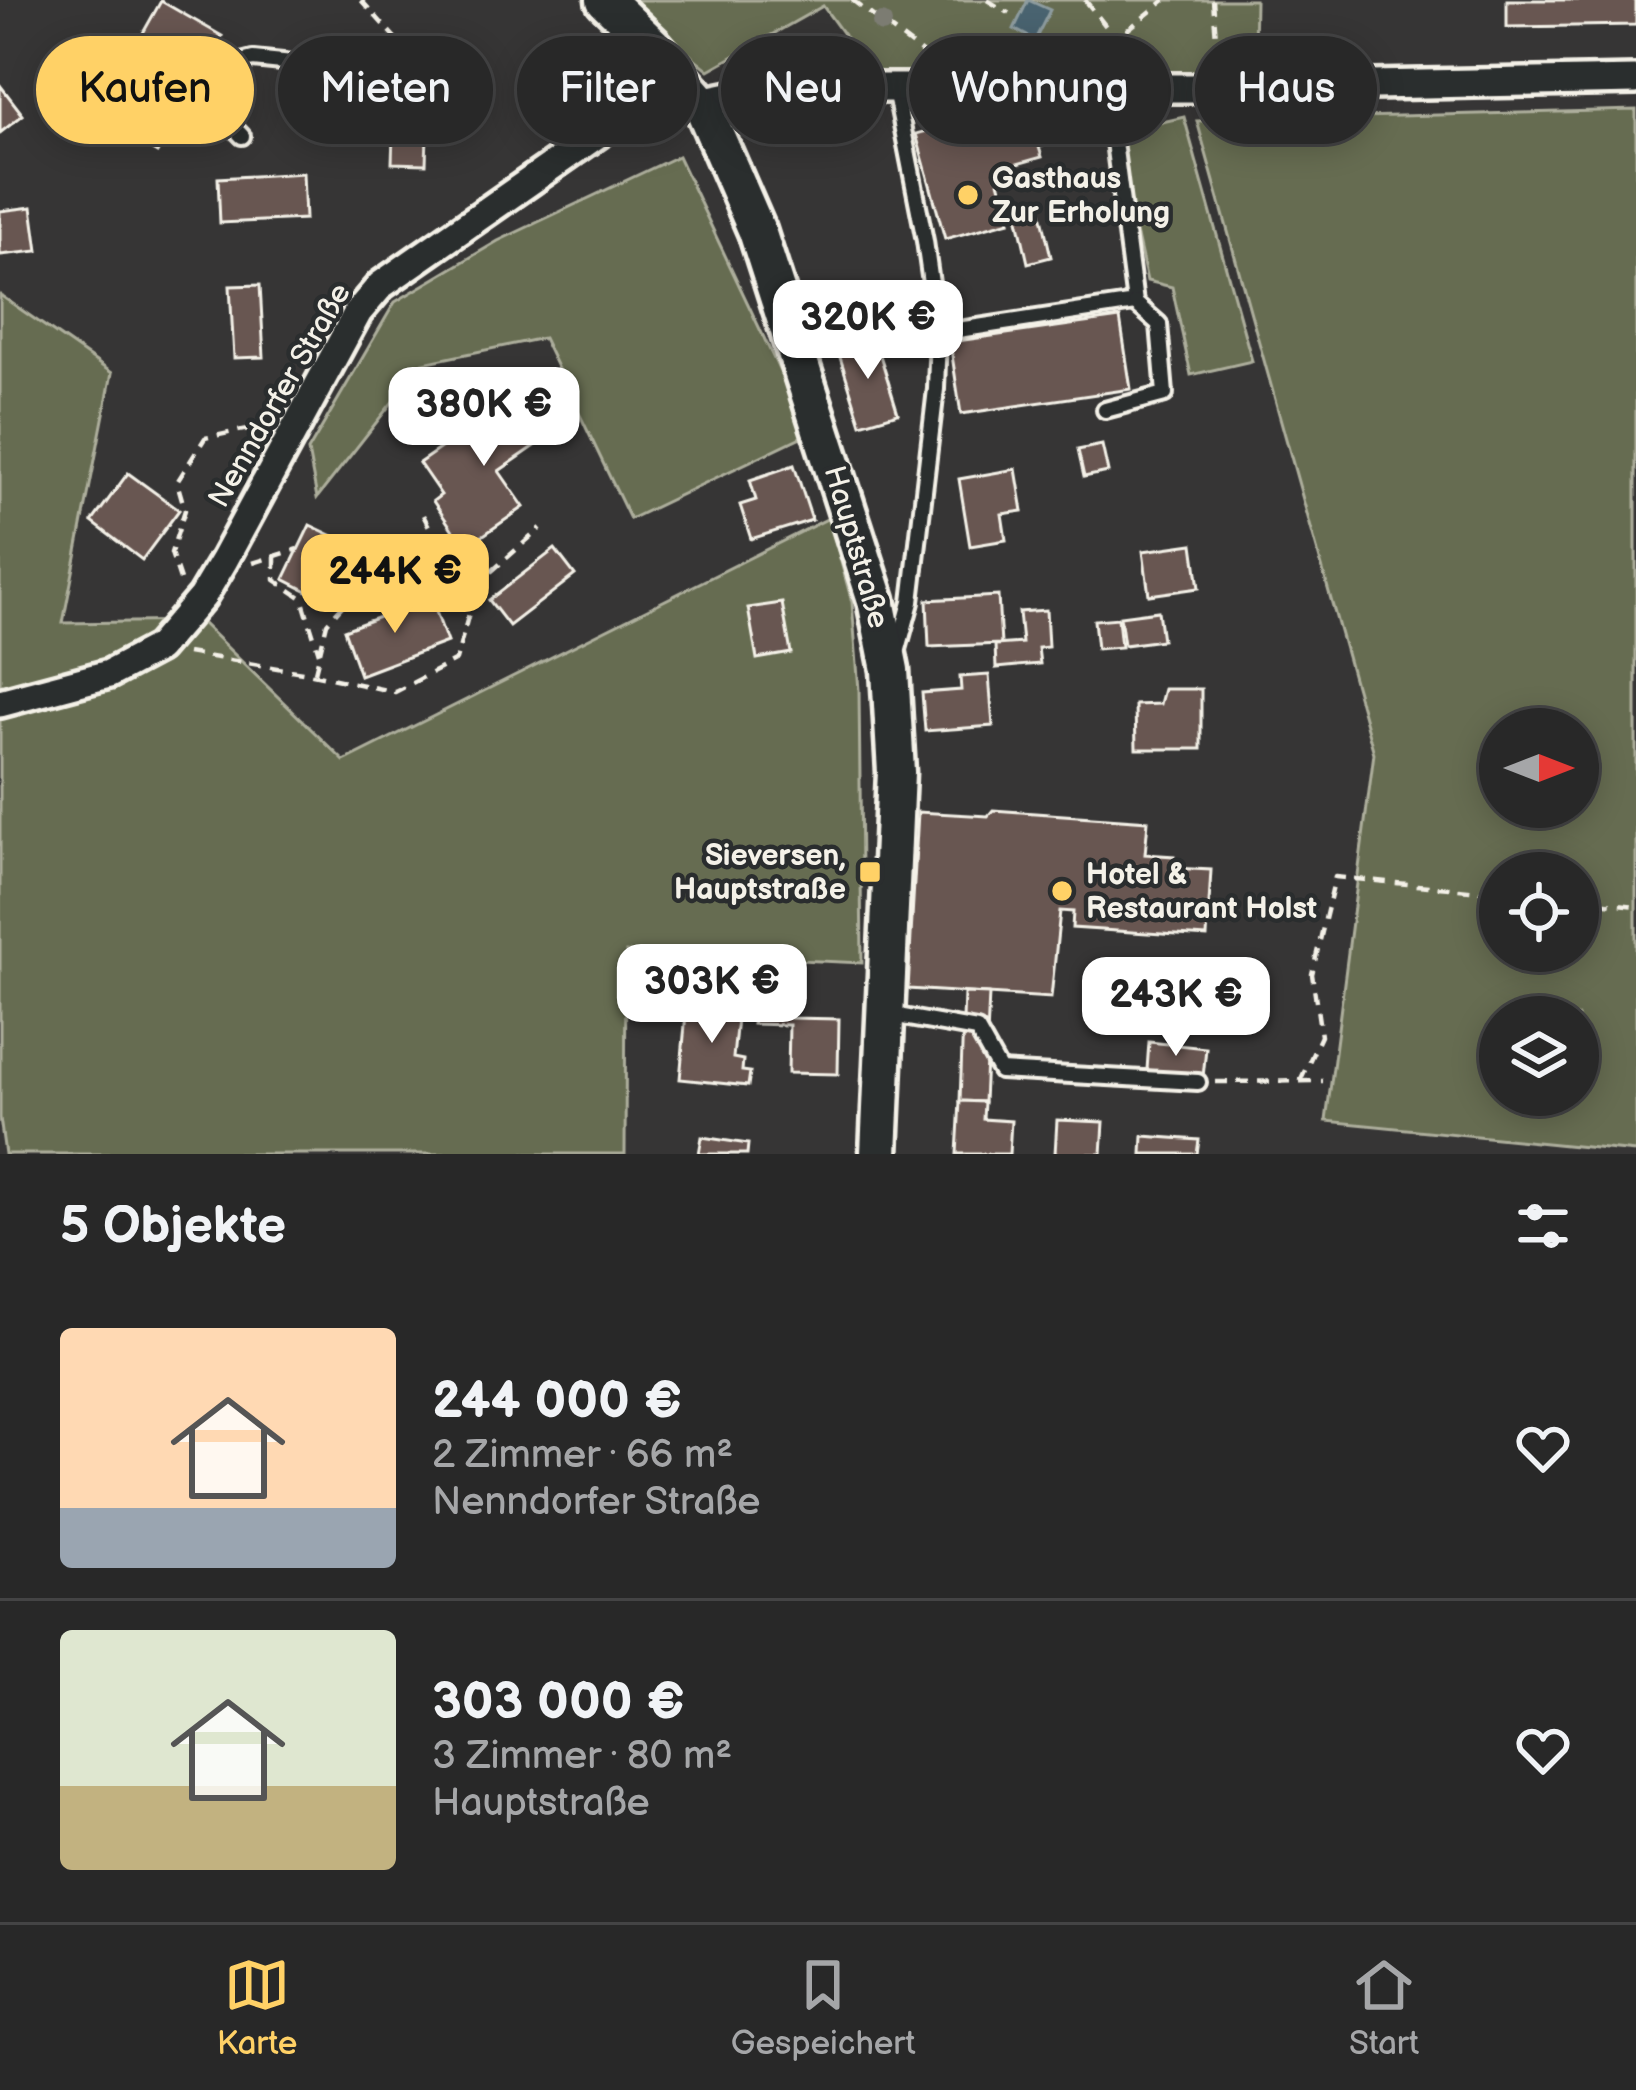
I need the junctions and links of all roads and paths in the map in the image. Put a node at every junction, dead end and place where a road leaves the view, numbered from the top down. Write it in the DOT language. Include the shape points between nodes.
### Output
graph roads {
  1 [pos="361,0"];
  2 [pos="605,0"];
  3 [pos="852,0"];
  4 [pos="987,0"];
  5 [pos="1085,0"];
  6 [pos="1165,0"];
  7 [pos="1213,0"];
  8 [pos="1010,14"];
  9 [pos="393,36"];
  10 [pos="1216,36"];
  11 [pos="909,43"];
  12 [pos="1636,80"];
  13 [pos="1377,85"];
  14 [pos="895,89"];
  15 [pos="909,89"];
  16 [pos="700,102"];
  17 [pos="1114,144"];
  18 [pos="1135,303"];
  19 [pos="938,334"];
  20 [pos="1105,410"];
  21 [pos="248,429"];
  22 [pos="423,515"];
  23 [pos="541,528"];
  24 [pos="438,543"];
  25 [pos="298,549"];
  26 [pos="274,556"];
  27 [pos="224,560"];
  28 [pos="471,605"];
  29 [pos="190,611"];
  30 [pos="158,648"];
  31 [pos="319,655"];
  32 [pos="890,670"];
  33 [pos="315,674"];
  34 [pos="0,703"];
  35 [pos="1479,891"];
  36 [pos="1599,902"];
  37 [pos="1636,906"];
  38 [pos="886,1014"];
  39 [pos="1300,1081"];
  40 [pos="1323,1081"];
  41 [pos="1198,1082"];
  42 [pos="879,1154"];
  1 -- 9 [label="path"];
  2 -- 16 [label="street, Hauptstraße"];
  3 -- 11 [label="path"];
  4 -- 8 [label="path"];
  5 -- 6 [label="path" via="1116,39"];
  7 -- 10 [label="path"];
  12 -- 13 [label="street, Nenndorfer Straße"];
  14 -- 15 [label="street, Nenndorfer Straße"];
  14 -- 16 [label="street, Nenndorfer Straße" via="768,88"];
  14 -- 19 [label="lane"];
  16 -- 27 [label="street, Nenndorfer Straße" via="644,106 609,126 381,285 358,312"];
  16 -- 32 [label="street, Hauptstraße" via="757,231 876,600"];
  17 -- 18 [label="lane"];
  18 -- 19 [label="lane"];
  18 -- 20 [label="lane" via="1159,324 1165,394"];
  19 -- 32 [label="lane" via="911,602"];
  21 -- 29 [label="path" via="205,438 177,482 184,510 171,553"];
  22 -- 24 [label="path"];
  23 -- 28 [label="path" via="477,584"];
  24 -- 28 [label="path"];
  24 -- 31 [label="path" via="382,562 327,623"];
  25 -- 26 [label="path"];
  26 -- 27 [label="path" via="252,564"];
  26 -- 31 [label="path" via="274,580 302,598"];
  27 -- 29 [label="street, Nenndorfer Straße"];
  28 -- 33 [label="path" via="455,660 395,692"];
  29 -- 30 [label="street, Nenndorfer Straße"];
  30 -- 33 [label="path"];
  30 -- 34 [label="street, Nenndorfer Straße" via="109,674"];
  31 -- 33 [label="path"];
  32 -- 38 [label="street, Hauptstraße" via="896,772"];
  35 -- 39 [label="path" via="1335,877 1312,974 1321,1036"];
  36 -- 37 [label="path"];
  38 -- 41 [label="lane" via="976,1030 1000,1071"];
  38 -- 42 [label="street, Hauptstraße"];
  39 -- 40 [label="path"];
  39 -- 41 [label="path"];
}
